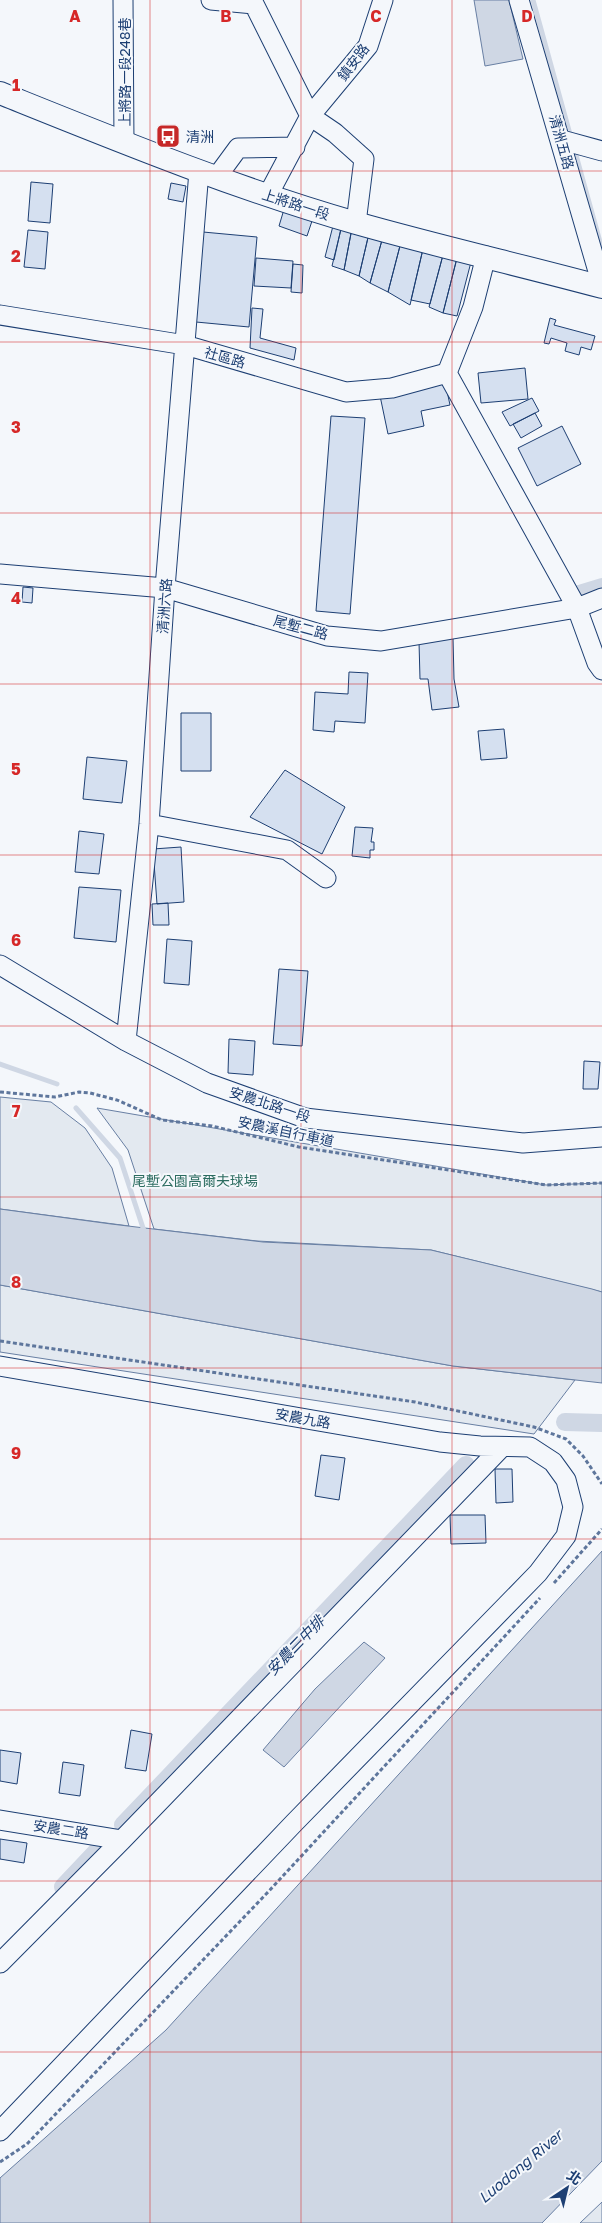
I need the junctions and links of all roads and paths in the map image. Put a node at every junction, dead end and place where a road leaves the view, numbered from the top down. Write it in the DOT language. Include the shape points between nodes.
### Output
graph roads {
  1 [pos="123,0"];
  2 [pos="211,0"];
  3 [pos="383,0"];
  4 [pos="519,0"];
  5 [pos="0,92"];
  6 [pos="310,116"];
  7 [pos="562,140"];
  8 [pos="124,143"];
  9 [pos="295,147"];
  10 [pos="602,151"];
  11 [pos="207,175"];
  12 [pos="268,195"];
  13 [pos="356,223"];
  14 [pos="486,256"];
  15 [pos="602,286"];
  16 [pos="0,315"];
  17 [pos="184,345"];
  18 [pos="448,373"];
  19 [pos="0,574"];
  20 [pos="165,588"];
  21 [pos="602,598"];
  22 [pos="577,608"];
  23 [pos="602,670"];
  24 [pos="149,824"];
  25 [pos="326,878"];
  26 [pos="0,965"];
  27 [pos="126,1041"];
  28 [pos="0,1092"];
  29 [pos="602,1137"];
  30 [pos="602,1183"];
  31 [pos="0,1341"];
  32 [pos="0,1366"];
  33 [pos="501,1448"];
  34 [pos="602,1484"];
  35 [pos="602,1529"];
  36 [pos="553,1584"];
  37 [pos="546,1591"];
  38 [pos="0,1820"];
  39 [pos="122,1840"];
  40 [pos="0,1963"];
  41 [pos="0,2131"];
  42 [pos="0,2162"];
  1 -- 8 [label="street, 上將路一段248巷"];
  2 -- 6 [label="street" via="254,4"];
  3 -- 6 [label="street, 鎮安路" via="368,46"];
  4 -- 7 [label="street, 清洲五路"];
  5 -- 8 [label="main road, 上將路一段"];
  6 -- 9 [label="street, 鎮安路"];
  6 -- 13 [label="street" via="364,159"];
  7 -- 10 [label="street"];
  7 -- 15 [label="street, 清洲五路"];
  8 -- 11 [label="main road, 上將路一段"];
  9 -- 11 [label="street" via="238,148"];
  9 -- 12 [label="street, 鎮安路"];
  11 -- 12 [label="main road, 上將路一段"];
  11 -- 17 [label="street, 清洲六路"];
  12 -- 13 [label="main road, 上將路一段"];
  13 -- 14 [label="main road, 上將路一段"];
  14 -- 15 [label="main road, 上將路一段"];
  14 -- 18 [label="street" via="473,308"];
  16 -- 17 [label="street, 社區路"];
  17 -- 18 [label="street, 社區路" via="346,392 392,388"];
  17 -- 20 [label="street, 清洲六路"];
  18 -- 22 [label="street"];
  19 -- 20 [label="street, 尾塹二路"];
  20 -- 22 [label="street, 尾塹二路" via="327,636 381,641"];
  20 -- 24 [label="street, 清洲六路"];
  21 -- 22 [label="street, 尾塹二路"];
  22 -- 23 [label="street" via="596,663"];
  24 -- 25 [label="street" via="287,850"];
  24 -- 27 [label="street, 清洲六路"];
  26 -- 27 [label="street, 安農北路一段"];
  27 -- 29 [label="street, 安農北路一段" via="208,1084 305,1118 523,1143"];
  28 -- 30 [label="path, 安農溪自行車道" via="55,1097 90,1093 117,1100 162,1120 212,1126 299,1147 546,1186"];
  31 -- 34 [label="path" via="415,1402 534,1427 566,1438 584,1456"];
  32 -- 33 [label="street, 安農九路" via="440,1442"];
  33 -- 39 [label="street"];
  33 -- 41 [label="street, 安農九路" via="530,1447 553,1462 566,1480 573,1506 566,1536 538,1573 294,1822"];
  35 -- 36 [label="path"];
  37 -- 42 [label="path" via="269,1892 27,2144"];
  38 -- 39 [label="street, 安農二路"];
  39 -- 40 [label="street"];
}
